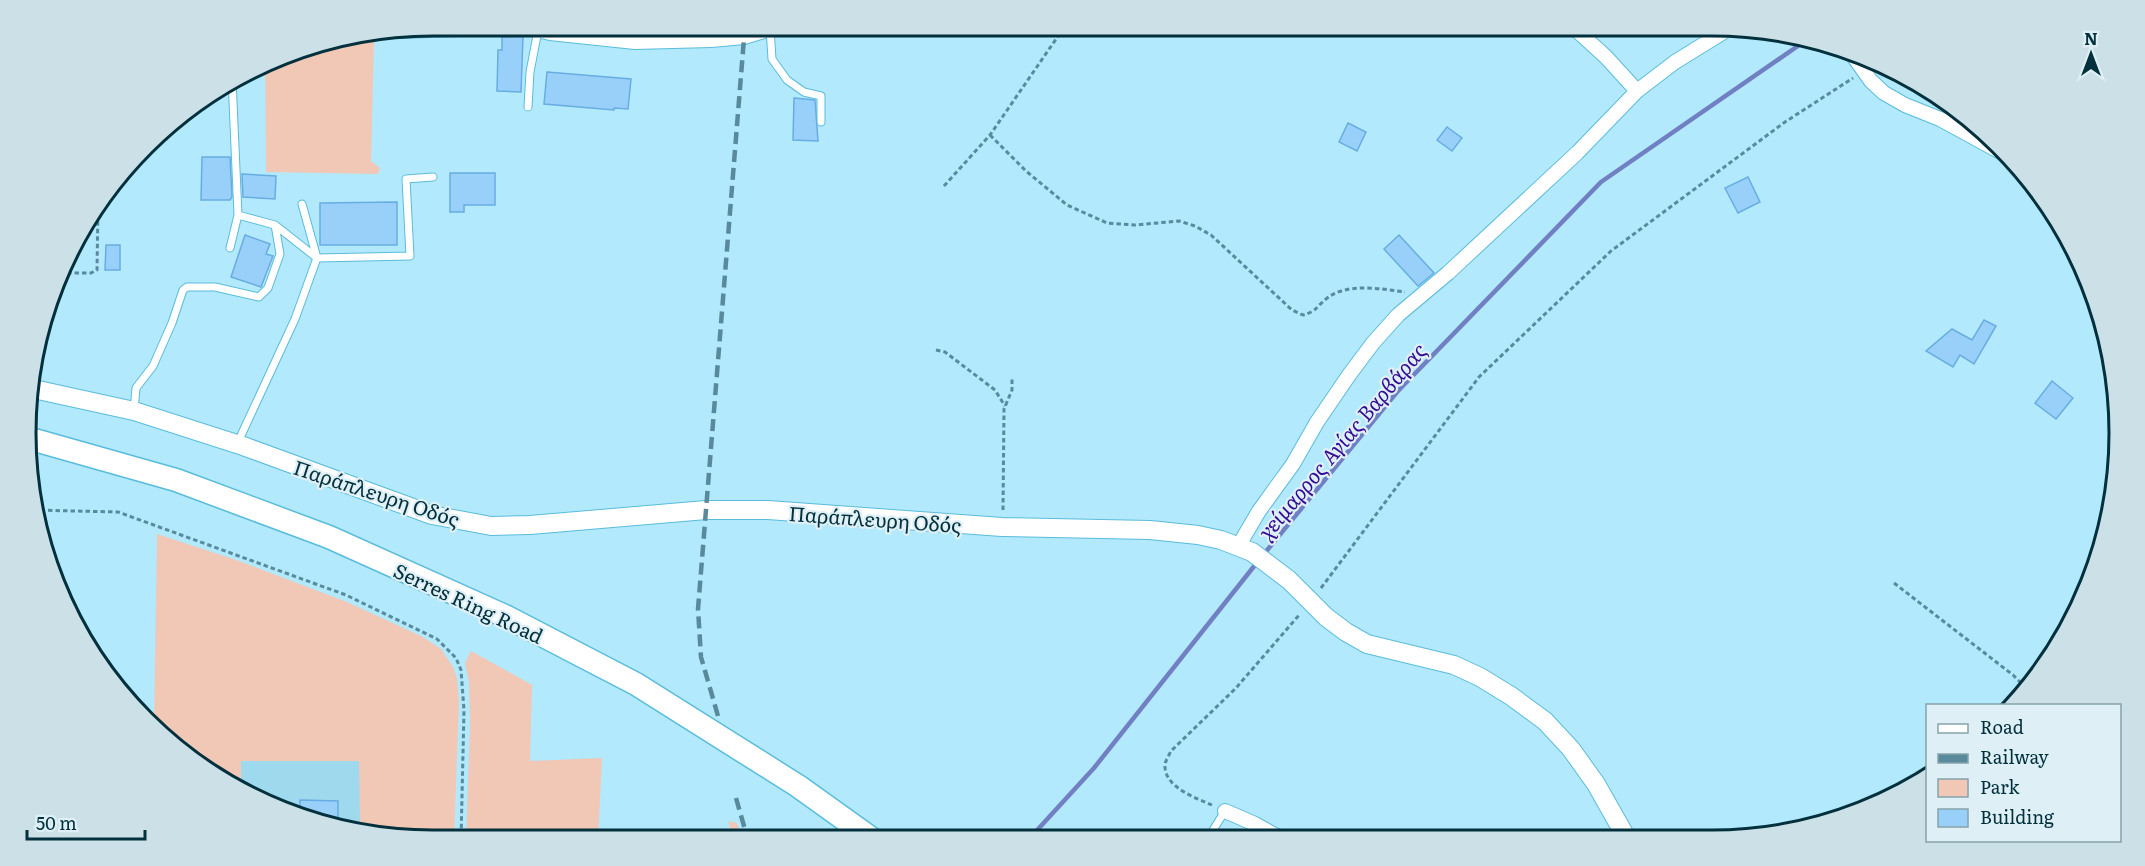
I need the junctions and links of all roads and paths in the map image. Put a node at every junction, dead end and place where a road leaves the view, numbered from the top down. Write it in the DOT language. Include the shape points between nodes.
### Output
graph roads {
  1 [pos="537,36"];
  2 [pos="586,36"];
  3 [pos="747,36"];
  4 [pos="773,36"];
  5 [pos="1058,36"];
  6 [pos="1583,36"];
  7 [pos="1717,36"];
  8 [pos="1859,64"];
  9 [pos="1864,71"];
  10 [pos="232,90"];
  11 [pos="1637,91"];
  12 [pos="528,106"];
  13 [pos="821,122"];
  14 [pos="990,135"];
  15 [pos="1980,141"];
  16 [pos="433,177"];
  17 [pos="944,186"];
  18 [pos="302,204"];
  19 [pos="238,215"];
  20 [pos="98,220"];
  21 [pos="275,225"];
  22 [pos="230,248"];
  23 [pos="317,258"];
  24 [pos="70,273"];
  25 [pos="1421,294"];
  26 [pos="936,350"];
  27 [pos="1012,378"];
  28 [pos="38,390"];
  29 [pos="1005,406"];
  30 [pos="134,411"];
  31 [pos="36,440"];
  32 [pos="237,444"];
  33 [pos="44,510"];
  34 [pos="1002,527"];
  35 [pos="1245,549"];
  36 [pos="1894,583"];
  37 [pos="1310,602"];
  38 [pos="2021,683"];
  39 [pos="1225,811"];
  40 [pos="461,830"];
  41 [pos="859,830"];
  42 [pos="1213,830"];
  43 [pos="1266,830"];
  44 [pos="1622,830"];
  1 -- 12 [label="lane"];
  2 -- 3 [label="street" via="635,42"];
  4 -- 13 [label="lane" via="772,59 787,80 804,92 821,96"];
  5 -- 14 [label="path"];
  6 -- 11 [label="street"];
  7 -- 11 [label="street"];
  8 -- 9 [label="street"];
  9 -- 15 [label="street" via="1884,93"];
  9 -- 37 [label="path" via="1785,122 1611,251 1479,377"];
  10 -- 19 [label="lane"];
  11 -- 25 [label="street" via="1584,146"];
  14 -- 17 [label="path"];
  14 -- 25 [label="path" via="1067,205 1107,223 1135,225 1179,220 1211,235 1292,310 1303,315 1340,292 1360,288"];
  16 -- 23 [label="lane" via="406,179 410,256"];
  18 -- 23 [label="lane"];
  19 -- 21 [label="lane"];
  19 -- 22 [label="lane"];
  20 -- 24 [label="path" via="97,270"];
  21 -- 23 [label="lane"];
  21 -- 30 [label="lane" via="280,254 268,288 259,297 215,287 183,290 153,366 136,388"];
  23 -- 32 [label="lane" via="295,319"];
  25 -- 35 [label="street" via="1373,343 1349,375 1259,511"];
  26 -- 29 [label="path" via="945,352 995,390"];
  27 -- 29 [label="path"];
  28 -- 30 [label="street, Παράπλευρη Οδός"];
  29 -- 34 [label="path"];
  30 -- 32 [label="street, Παράπλευρη Οδός"];
  31 -- 41 [label="main road, Serres Ring Road" via="209,492 328,537 507,617 636,684 798,786"];
  32 -- 34 [label="street, Παράπλευρη Οδός" via="432,515 491,526 745,510"];
  33 -- 40 [label="path" via="118,512 346,595 437,639 456,658 461,670"];
  34 -- 35 [label="street, Παράπλευρη Οδός" via="1174,531"];
  35 -- 37 [label="street, Παράπλευρη Οδός" via="1289,580"];
  36 -- 38 [label="path"];
  37 -- 39 [label="path" via="1236,688 1171,751 1165,764 1167,777 1176,787"];
  37 -- 44 [label="street, Παράπλευρη Οδός" via="1367,644 1454,665 1512,696 1545,721 1571,749"];
  39 -- 42 [label="lane"];
  39 -- 43 [label="street"];
}
